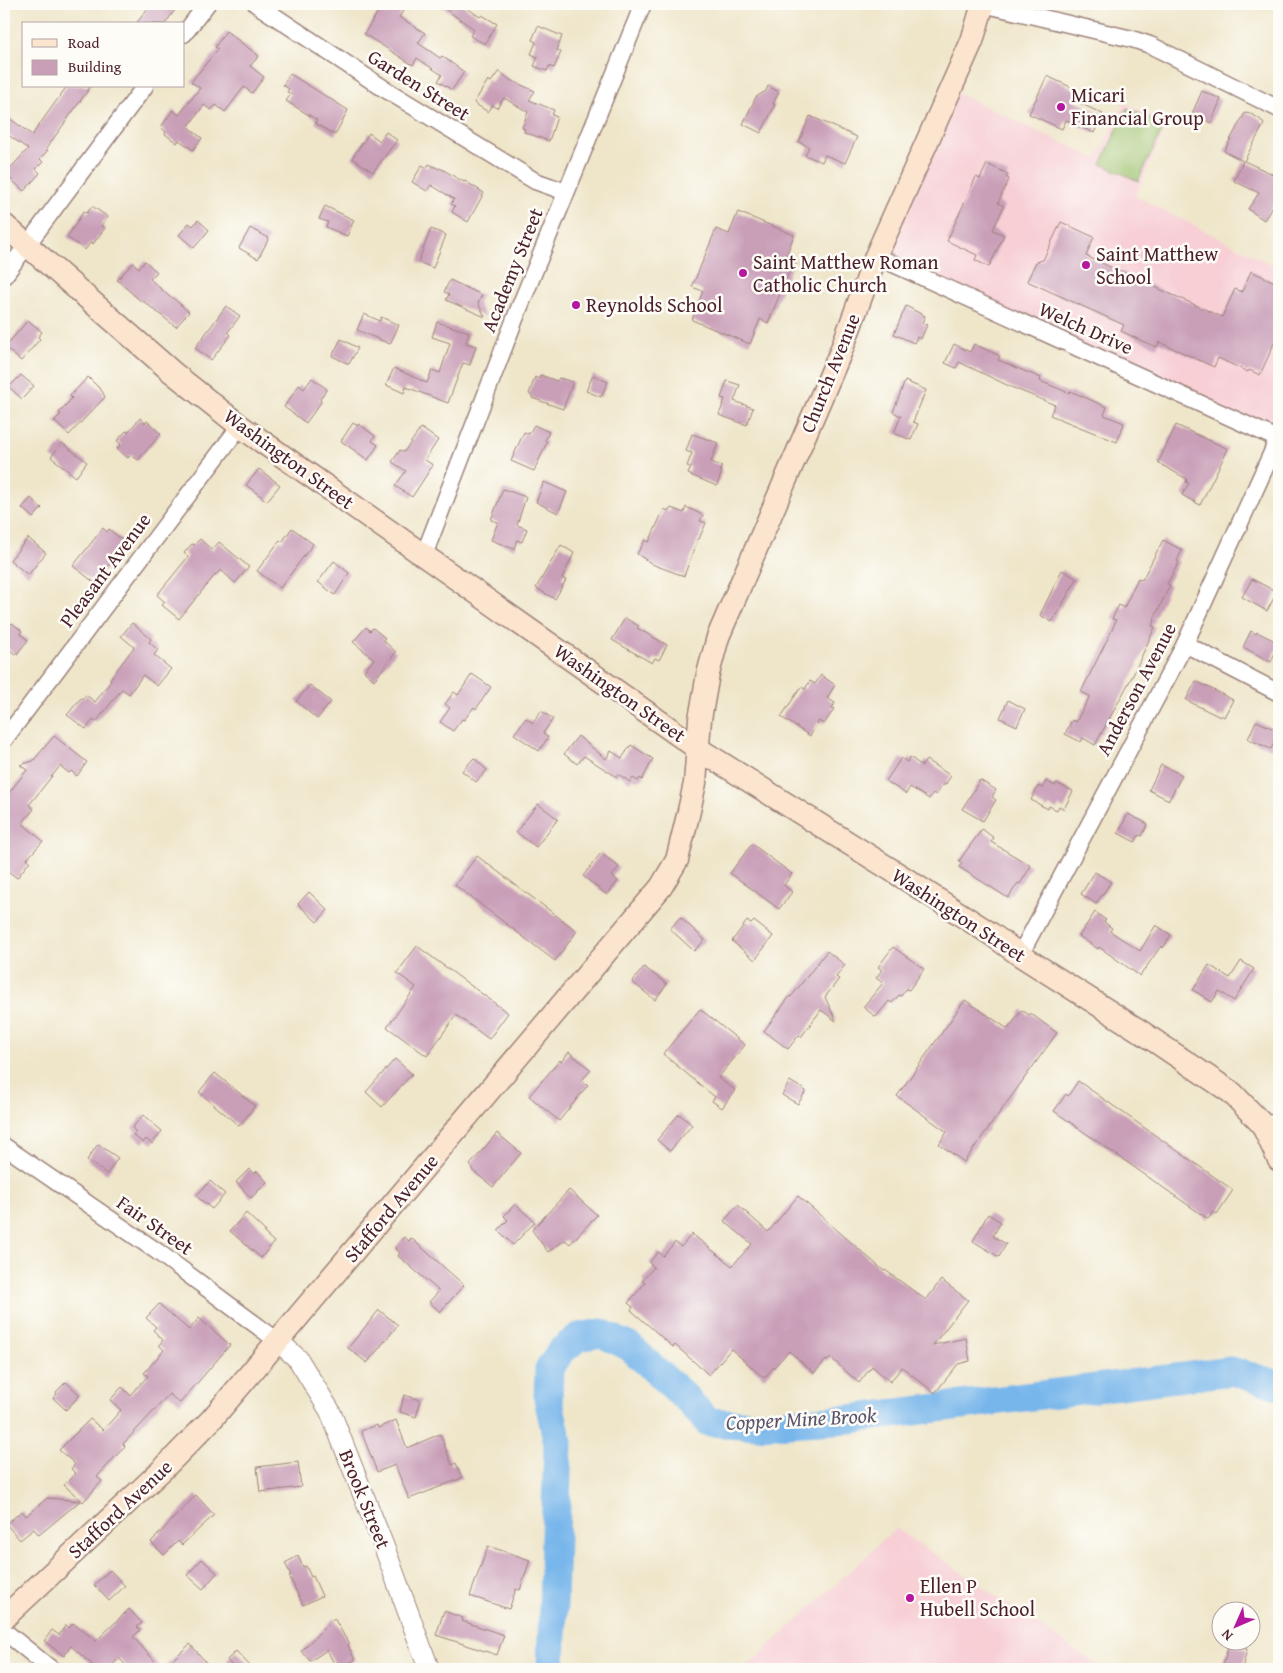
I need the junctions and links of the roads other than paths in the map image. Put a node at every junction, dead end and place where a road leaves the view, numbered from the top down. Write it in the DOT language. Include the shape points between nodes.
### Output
graph roads {
  1 [pos="207,4"];
  2 [pos="256,4"];
  3 [pos="643,4"];
  4 [pos="983,4"];
  5 [pos="185,33"];
  6 [pos="144,88"];
  7 [pos="1279,110"];
  8 [pos="566,192"];
  9 [pos="4,225"];
  10 [pos="26,245"];
  11 [pos="876,256"];
  12 [pos="4,276"];
  13 [pos="240,426"];
  14 [pos="1279,438"];
  15 [pos="424,555"];
  16 [pos="1185,644"];
  17 [pos="1279,692"];
  18 [pos="4,740"];
  19 [pos="697,748"];
  20 [pos="1020,955"];
  21 [pos="1271,1123"];
  22 [pos="4,1146"];
  23 [pos="1279,1160"];
  24 [pos="278,1342"];
  25 [pos="4,1618"];
  26 [pos="4,1632"];
  27 [pos="51,1669"];
  28 [pos="429,1669"];
  1 -- 5 [label="street"];
  2 -- 8 [label="street, Garden Street" via="433,119 535,180"];
  3 -- 8 [label="street, Academy Street"];
  4 -- 7 [label="street" via="1141,42"];
  4 -- 11 [label="main road, Church Avenue" via="968,50"];
  6 -- 10 [label="street"];
  8 -- 15 [label="street, Academy Street"];
  9 -- 10 [label="main road, Washington Street"];
  10 -- 12 [label="street"];
  10 -- 13 [label="main road, Washington Street" via="172,372"];
  11 -- 14 [label="street, Welch Drive"];
  11 -- 19 [label="main road, Church Avenue" via="841,351 718,637 708,674"];
  13 -- 15 [label="main road, Washington Street"];
  13 -- 18 [label="street, Pleasant Avenue"];
  14 -- 16 [label="street, Anderson Avenue"];
  15 -- 19 [label="main road, Washington Street"];
  16 -- 17 [label="street"];
  16 -- 20 [label="street, Anderson Avenue"];
  19 -- 20 [label="main road, Washington Street"];
  19 -- 24 [label="main road, Stafford Avenue" via="695,783 677,860 661,887"];
  20 -- 21 [label="main road, Washington Street" via="1143,1033"];
  21 -- 23 [label="main road, Washington Street"];
  22 -- 24 [label="street, Fair Street" via="158,1252"];
  24 -- 25 [label="main road, Stafford Avenue" via="176,1457"];
  24 -- 28 [label="street, Brook Street" via="298,1359 330,1411"];
  26 -- 27 [label="street"];
}
